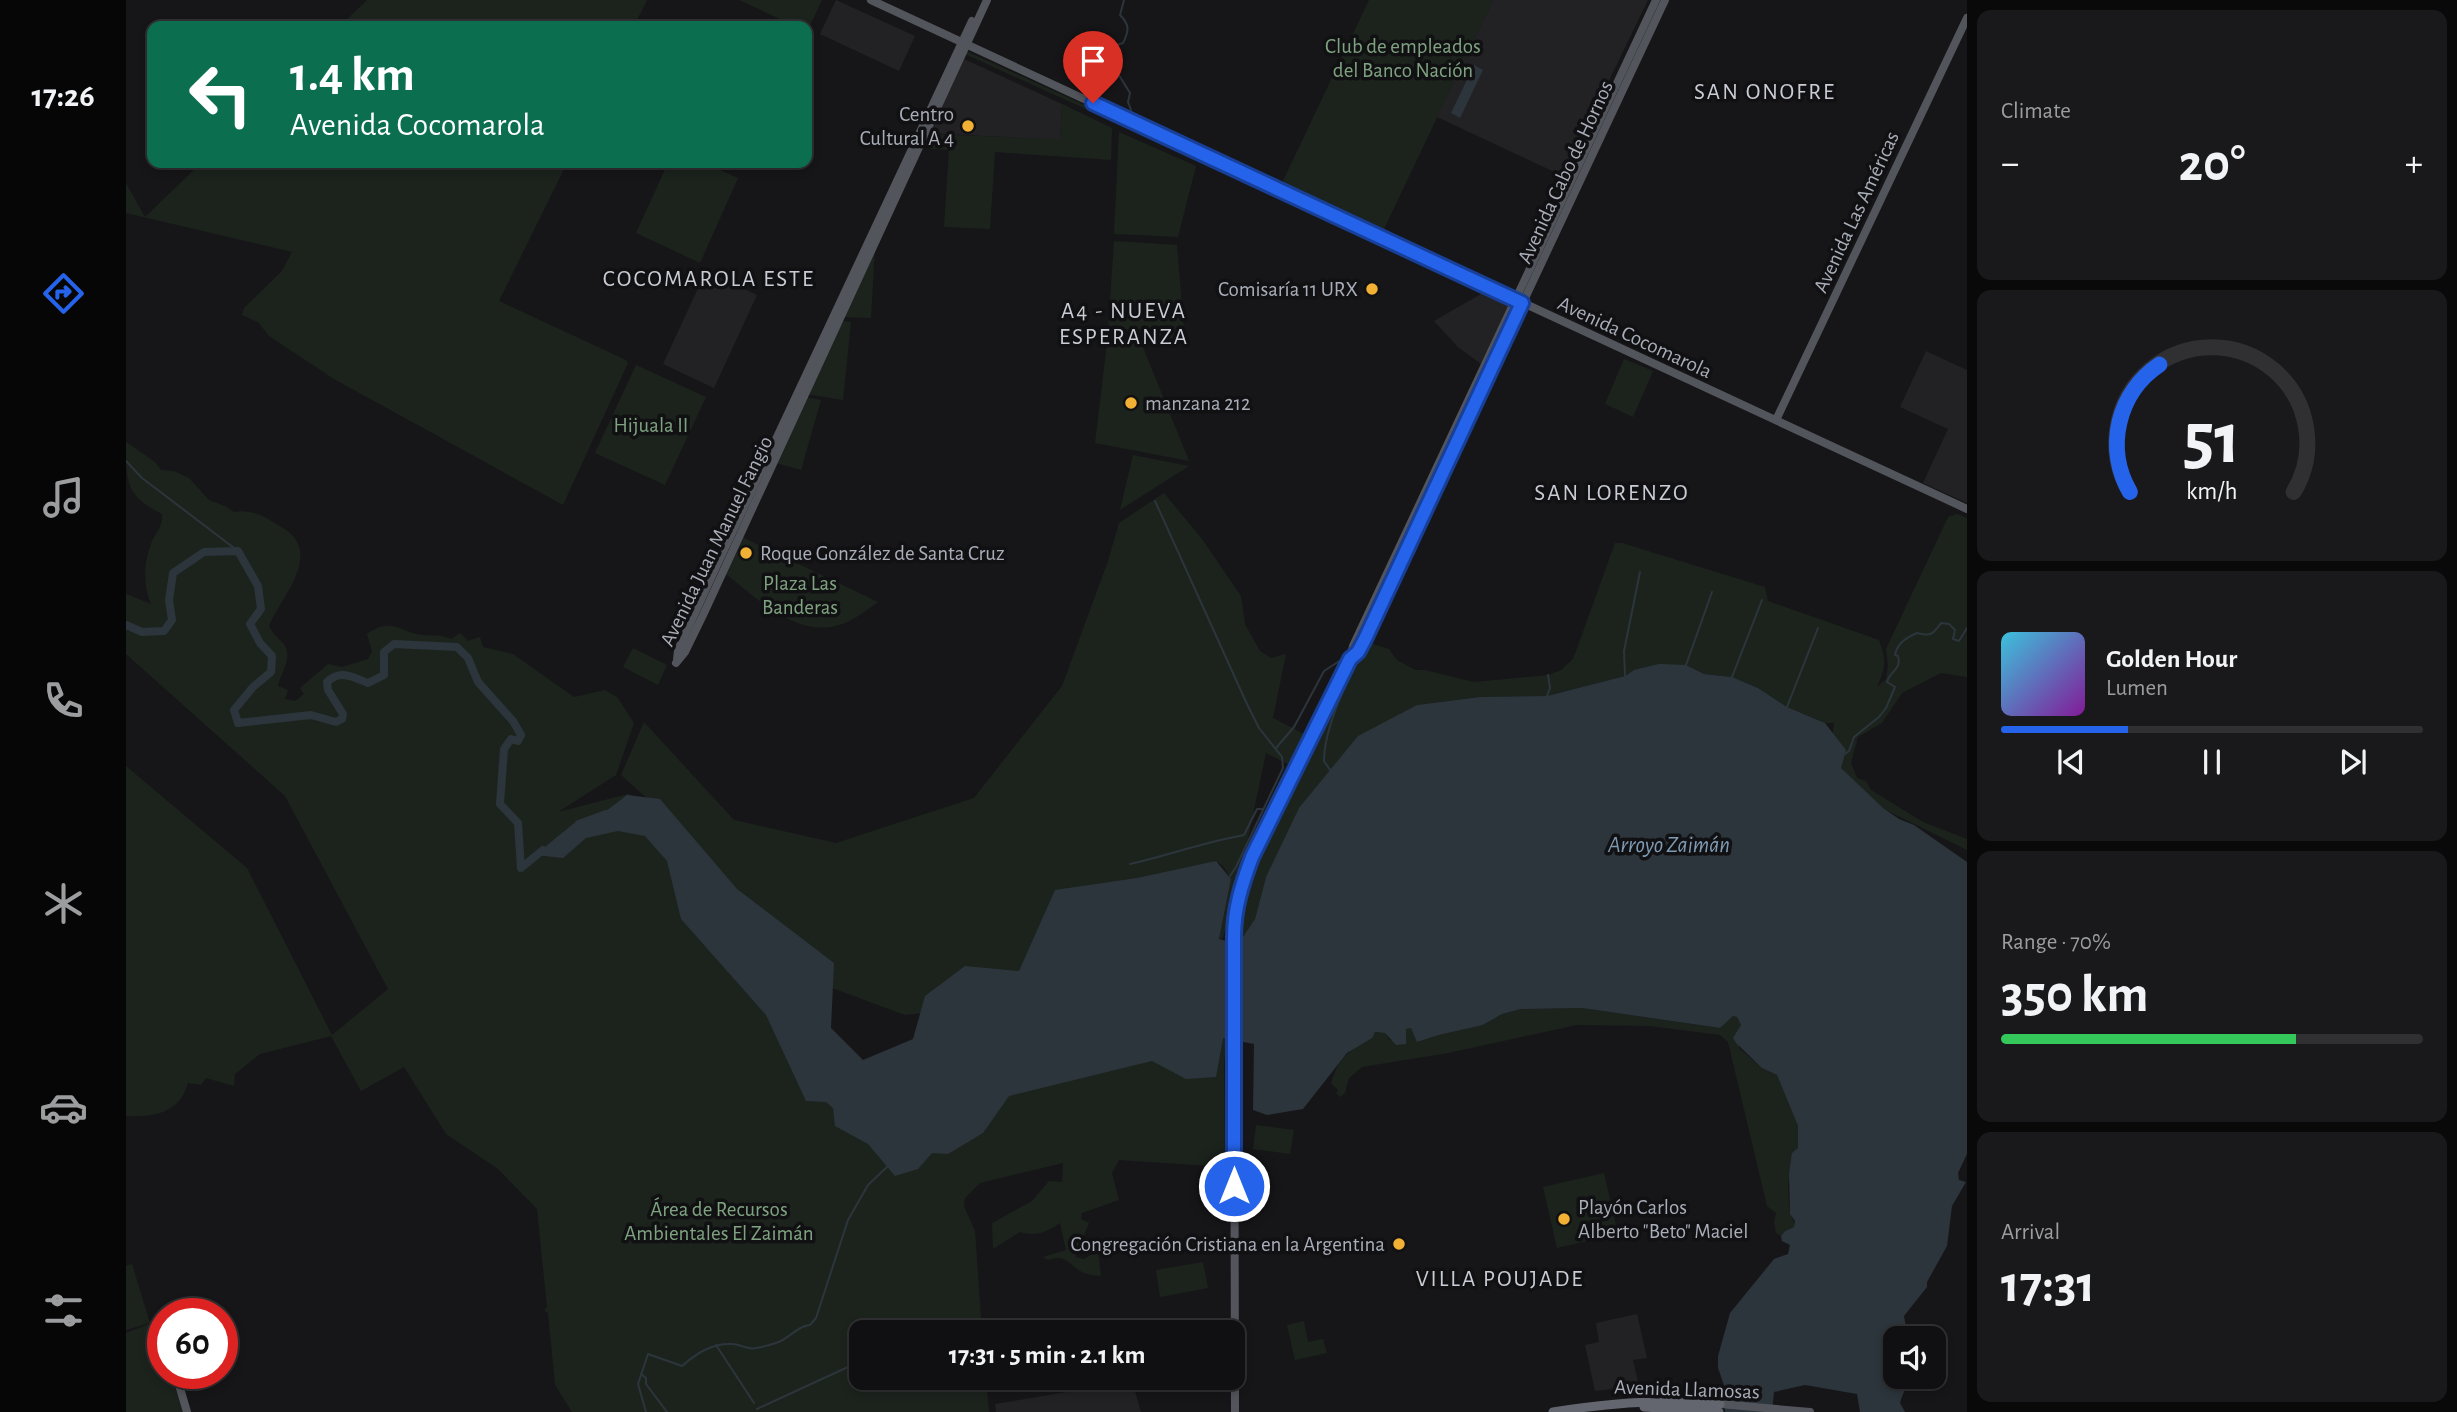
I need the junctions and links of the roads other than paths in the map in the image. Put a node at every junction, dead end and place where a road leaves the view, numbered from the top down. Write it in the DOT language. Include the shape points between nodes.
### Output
graph roads {
  1 [pos="871,0"];
  2 [pos="985,0"];
  3 [pos="1656,0"];
  4 [pos="1665,0"];
  5 [pos="1967,18"];
  6 [pos="964,43"];
  7 [pos="1519,301"];
  8 [pos="1776,420"];
  9 [pos="1967,509"];
  10 [pos="180,1389"];
  11 [pos="1683,1395"];
  12 [pos="1618,1398"];
  13 [pos="1608,1403"];
  14 [pos="1708,1403"];
  15 [pos="1720,1409"];
  16 [pos="1555,1410"];
  17 [pos="1583,1411"];
  18 [pos="1697,1411"];
  19 [pos="187,1412"];
  20 [pos="1235,1412"];
  21 [pos="1810,1412"];
  1 -- 6 [label="main road, Avenida Cocomarola"];
  2 -- 6 [label="main road, Avenida Juan Manuel Fangio"];
  3 -- 7 [label="main road, Avenida Cabo de Hornos"];
  4 -- 7 [label="main road, Avenida Cabo de Hornos"];
  5 -- 8 [label="main road, Avenida Las Américas"];
  6 -- 6 [label="main road, Avenida Juan Manuel Fangio" via="717,565 678,649 676,663 699,624"];
  6 -- 7 [label="main road, Avenida Cocomarola"];
  7 -- 8 [label="main road, Avenida Cocomarola"];
  7 -- 20 [label="main road, Avenida Cabo de Hornos" via="1241,886 1234,921"];
  8 -- 9 [label="main road, Avenida Cocomarola"];
  10 -- 19 [label="main road"];
  11 -- 14 [label="highway"];
  12 -- 13 [label="highway"];
  13 -- 14 [label="highway, Avenida Llamosas"];
  13 -- 16 [label="highway, Avenida Llamosas"];
  14 -- 15 [label="highway, Avenida Llamosas"];
  15 -- 18 [label="highway, Avenida Llamosas"];
  15 -- 21 [label="main road, Avenida Llamosas"];
  17 -- 18 [label="highway, Avenida Llamosas" via="1629,1407"];
}
